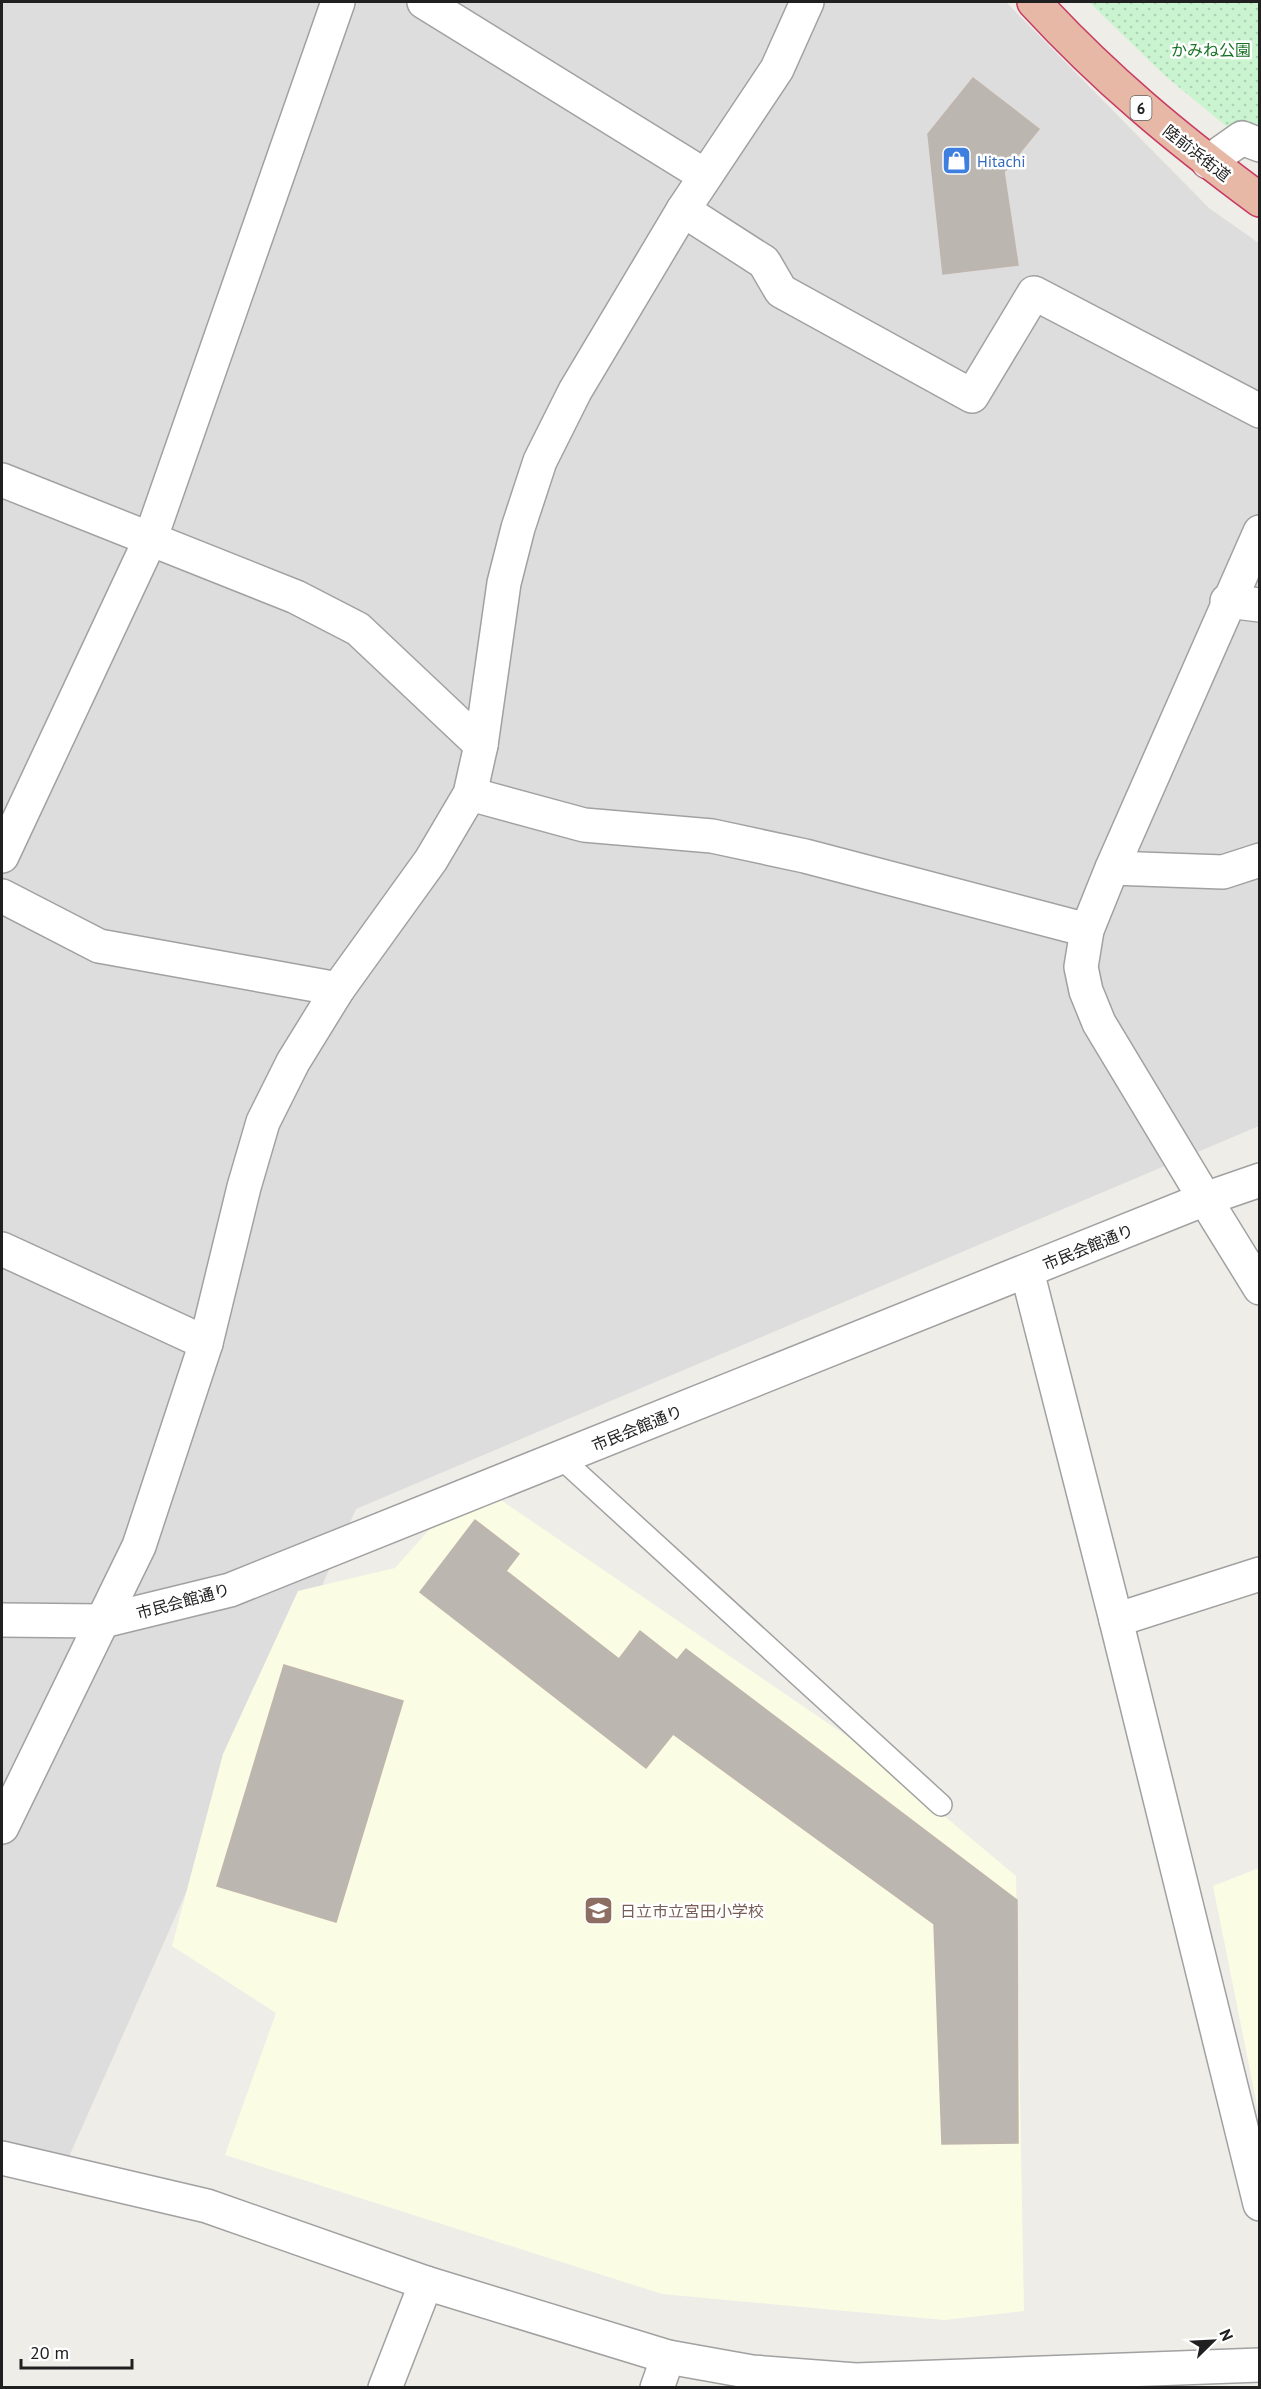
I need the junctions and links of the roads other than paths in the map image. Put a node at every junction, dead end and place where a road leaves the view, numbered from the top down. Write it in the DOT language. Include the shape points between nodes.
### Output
graph roads {
  1 [pos="338,2"];
  2 [pos="424,2"];
  3 [pos="807,2"];
  4 [pos="1034,2"];
  5 [pos="1260,145"];
  6 [pos="1208,162"];
  7 [pos="705,175"];
  8 [pos="1260,201"];
  9 [pos="683,210"];
  10 [pos="1260,411"];
  11 [pos="2,480"];
  12 [pos="1260,532"];
  13 [pos="150,540"];
  14 [pos="1227,601"];
  15 [pos="1260,605"];
  16 [pos="481,745"];
  17 [pos="470,794"];
  18 [pos="2,856"];
  19 [pos="1260,860"];
  20 [pos="1112,867"];
  21 [pos="2,896"];
  22 [pos="1087,930"];
  23 [pos="338,989"];
  24 [pos="1260,1180"];
  25 [pos="1205,1199"];
  26 [pos="2,1249"];
  27 [pos="1027,1271"];
  28 [pos="1260,1288"];
  29 [pos="206,1342"];
  30 [pos="561,1458"];
  31 [pos="1260,1574"];
  32 [pos="2,1620"];
  33 [pos="1116,1620"];
  34 [pos="103,1621"];
  35 [pos="941,1805"];
  36 [pos="2,1827"];
  37 [pos="2,2158"];
  38 [pos="1260,2204"];
  39 [pos="426,2283"];
  40 [pos="668,2357"];
  41 [pos="1260,2365"];
  42 [pos="385,2388"];
  43 [pos="657,2388"];
  1 -- 13 [label="street"];
  2 -- 7 [label="street"];
  3 -- 7 [label="street" via="777,69"];
  4 -- 6 [label="highway, 陸前浜街道 / 6" via="1136,104"];
  5 -- 6 [label="street" via="1242,138"];
  6 -- 8 [label="highway, 陸前浜街道 / 6"];
  7 -- 9 [label="street"];
  9 -- 10 [label="street" via="764,262 781,291 972,396 1034,293"];
  9 -- 16 [label="street" via="574,391 540,461 504,583"];
  11 -- 13 [label="street"];
  12 -- 14 [label="street"];
  13 -- 16 [label="street" via="296,597 358,629"];
  13 -- 18 [label="street"];
  14 -- 15 [label="street"];
  14 -- 20 [label="street"];
  16 -- 17 [label="street"];
  17 -- 22 [label="street" via="584,825 712,836 805,856"];
  17 -- 23 [label="street" via="431,860"];
  19 -- 20 [label="street" via="1223,872"];
  20 -- 22 [label="street"];
  21 -- 23 [label="street" via="99,946"];
  22 -- 25 [label="street" via="1081,967 1099,1023"];
  23 -- 29 [label="street" via="293,1062 263,1122"];
  24 -- 25 [label="street, 市民会館通り"];
  25 -- 27 [label="street, 市民会館通り"];
  25 -- 28 [label="street"];
  26 -- 29 [label="street"];
  27 -- 30 [label="street, 市民会館通り"];
  27 -- 33 [label="street"];
  29 -- 34 [label="street" via="139,1546"];
  30 -- 34 [label="street, 市民会館通り" via="230,1590"];
  30 -- 35 [label="lane"];
  31 -- 33 [label="street"];
  32 -- 34 [label="street, 市民会館通り"];
  33 -- 38 [label="street"];
  34 -- 36 [label="street"];
  37 -- 39 [label="street" via="207,2206"];
  39 -- 40 [label="street"];
  39 -- 42 [label="street"];
  40 -- 41 [label="street" via="752,2372 856,2380"];
  40 -- 43 [label="street"];
}
